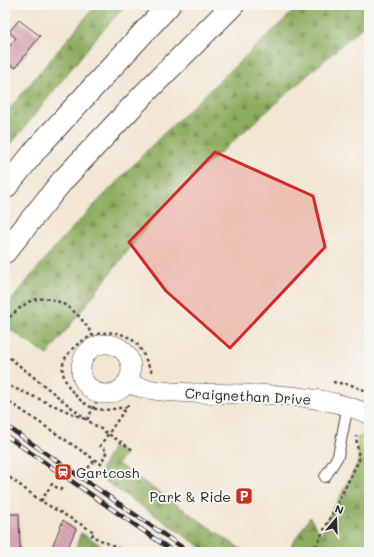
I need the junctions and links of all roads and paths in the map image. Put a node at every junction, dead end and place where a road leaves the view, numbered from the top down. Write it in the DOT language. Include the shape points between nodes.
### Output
graph roads {
  1 [pos="169,5"];
  2 [pos="233,5"];
  3 [pos="246,5"];
  4 [pos="147,91"];
  5 [pos="5,188"];
  6 [pos="5,252"];
  7 [pos="5,321"];
  8 [pos="92,335"];
  9 [pos="5,354"];
  10 [pos="5,384"];
  11 [pos="133,386"];
  12 [pos="101,393"];
  13 [pos="5,399"];
  14 [pos="347,411"];
  15 [pos="369,414"];
  16 [pos="87,420"];
  17 [pos="109,434"];
  18 [pos="134,450"];
  19 [pos="94,461"];
  20 [pos="88,468"];
  21 [pos="5,474"];
  22 [pos="325,477"];
  23 [pos="62,488"];
  24 [pos="41,501"];
  25 [pos="126,552"];
  26 [pos="130,552"];
  27 [pos="133,552"];
  28 [pos="312,552"];
  1 -- 5 [label="highway" via="39,146"];
  2 -- 4 [label="highway"];
  3 -- 4 [label="highway"];
  4 -- 6 [label="highway" via="63,180"];
  7 -- 8 [label="path" via="27,303 37,299 48,299 77,312 86,322"];
  9 -- 16 [label="path"];
  10 -- 16 [label="path"];
  11 -- 12 [label="street" via="115,392"];
  11 -- 12 [label="street" via="126,354 113,345 105,344 90,349 85,355 81,371 87,385"];
  11 -- 14 [label="street, Craignethan Drive" via="167,392 308,398"];
  11 -- 17 [label="path"];
  12 -- 16 [label="path"];
  13 -- 19 [label="path"];
  14 -- 15 [label="street, Craignethan Drive"];
  14 -- 22 [label="lane" via="338,456"];
  14 -- 28 [label="path" via="357,438 359,460"];
  16 -- 17 [label="path"];
  17 -- 18 [label="path"];
  17 -- 19 [label="path" via="100,446 107,451 101,464"];
  19 -- 20 [label="path"];
  21 -- 24 [label="path"];
  23 -- 24 [label="path" via="60,490 52,484"];
  24 -- 25 [label="path" via="94,532 92,536"];
  26 -- 27 [label="path"];
}
